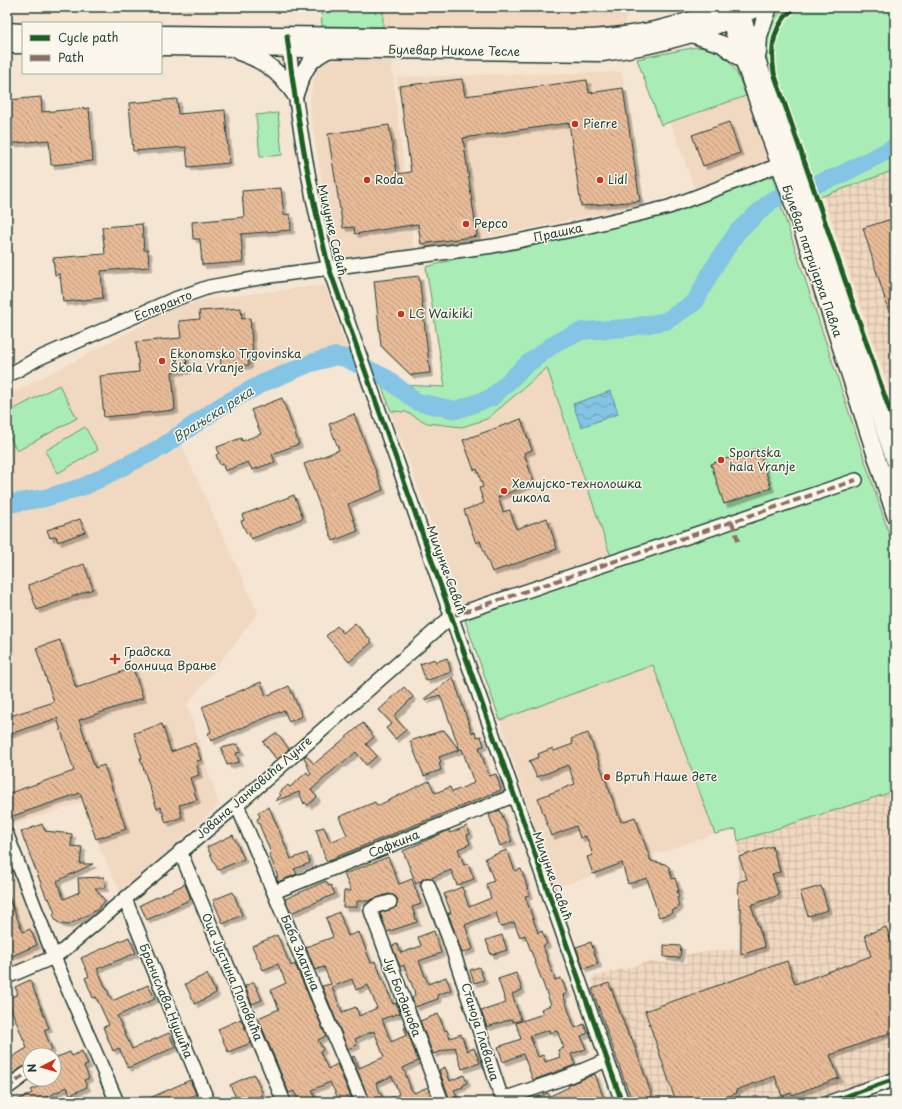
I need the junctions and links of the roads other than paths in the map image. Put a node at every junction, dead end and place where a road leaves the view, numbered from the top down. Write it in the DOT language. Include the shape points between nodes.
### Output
graph roads {
  1 [pos="759,7"];
  2 [pos="768,7"];
  3 [pos="732,11"];
  4 [pos="7,31"];
  5 [pos="22,32"];
  6 [pos="162,34"];
  7 [pos="691,34"];
  8 [pos="288,42"];
  9 [pos="7,45"];
  10 [pos="22,45"];
  11 [pos="162,47"];
  12 [pos="228,48"];
  13 [pos="332,48"];
  14 [pos="751,62"];
  15 [pos="295,94"];
  16 [pos="785,168"];
  17 [pos="803,214"];
  18 [pos="329,268"];
  19 [pos="7,376"];
  20 [pos="895,461"];
  21 [pos="888,472"];
  22 [pos="856,480"];
  23 [pos="895,515"];
  24 [pos="452,616"];
  25 [pos="513,796"];
  26 [pos="237,805"];
  27 [pos="7,835"];
  28 [pos="180,851"];
  29 [pos="428,885"];
  30 [pos="274,892"];
  31 [pos="124,899"];
  32 [pos="390,902"];
  33 [pos="54,957"];
  34 [pos="7,977"];
  35 [pos="607,1060"];
  36 [pos="22,1077"];
  37 [pos="895,1079"];
  38 [pos="7,1088"];
  39 [pos="895,1095"];
  40 [pos="117,1102"];
  41 [pos="208,1102"];
  42 [pos="284,1102"];
  43 [pos="362,1102"];
  44 [pos="442,1102"];
  45 [pos="622,1102"];
  46 [pos="830,1102"];
  47 [pos="874,1102"];
  1 -- 3 [label="main road"];
  2 -- 14 [label="main road"];
  3 -- 7 [label="main road, Булевар Николе Тесле"];
  3 -- 8 [label="main road, Булевар Николе Тесле" via="637,34 590,38"];
  3 -- 14 [label="main road, Булевар патријарха Павла"];
  4 -- 5 [label="main road"];
  6 -- 8 [label="main road, Булевар Николе Тесле"];
  7 -- 13 [label="main road, Булевар Николе Тесле" via="640,48 602,52"];
  7 -- 14 [label="main road" via="722,44"];
  8 -- 12 [label="main road, Булевар Николе Тесле"];
  8 -- 13 [label="main road, Булевар Николе Тесле"];
  8 -- 15 [label="street, Милунке Савић"];
  9 -- 10 [label="main road"];
  11 -- 12 [label="main road, Булевар Николе Тесле"];
  12 -- 15 [label="main road" via="254,57 271,67 282,76"];
  13 -- 15 [label="main road" via="317,54 303,71"];
  14 -- 16 [label="main road, Булевар патријарха Павла"];
  15 -- 18 [label="street, Милунке Савић" via="320,233"];
  16 -- 17 [label="main road, Булевар патријарха Павла"];
  16 -- 18 [label="street, Прашка" via="669,207 601,224 494,246"];
  17 -- 20 [label="main road, Булевар патријарха Павла"];
  17 -- 21 [label="main road, Булевар патријарха Павла"];
  18 -- 19 [label="street, Есперанто" via="209,287 172,300 37,359"];
  18 -- 24 [label="street, Милунке Савић"];
  21 -- 23 [label="main road, Булевар патријарха Павла"];
  22 -- 24 [label="street"];
  24 -- 25 [label="street, Милунке Савић"];
  24 -- 26 [label="street, Јована Јанковића Лунге"];
  25 -- 30 [label="street, Софкина"];
  25 -- 35 [label="street, Милунке Савић"];
  26 -- 28 [label="street, Јована Јанковића Лунге"];
  26 -- 30 [label="street, Баба Златина"];
  27 -- 33 [label="street"];
  28 -- 31 [label="street, Јована Јанковића Лунге"];
  28 -- 42 [label="street, Оца Јустина Поповића"];
  29 -- 35 [label="street, Станоја Главаша" via="453,950 500,1094 504,1097 512,1096"];
  30 -- 43 [label="street, Баба Златина"];
  31 -- 33 [label="street, Јована Јанковића Лунге"];
  31 -- 41 [label="street, Бранислава Нушића"];
  32 -- 44 [label="street, Југ Богданова" via="376,906 371,910 372,914"];
  33 -- 34 [label="street, Јована Јанковића Лунге"];
  33 -- 40 [label="street"];
  35 -- 45 [label="street, Милунке Савић"];
  36 -- 38 [label="street"];
  37 -- 46 [label="street"];
  39 -- 47 [label="street"];
}
